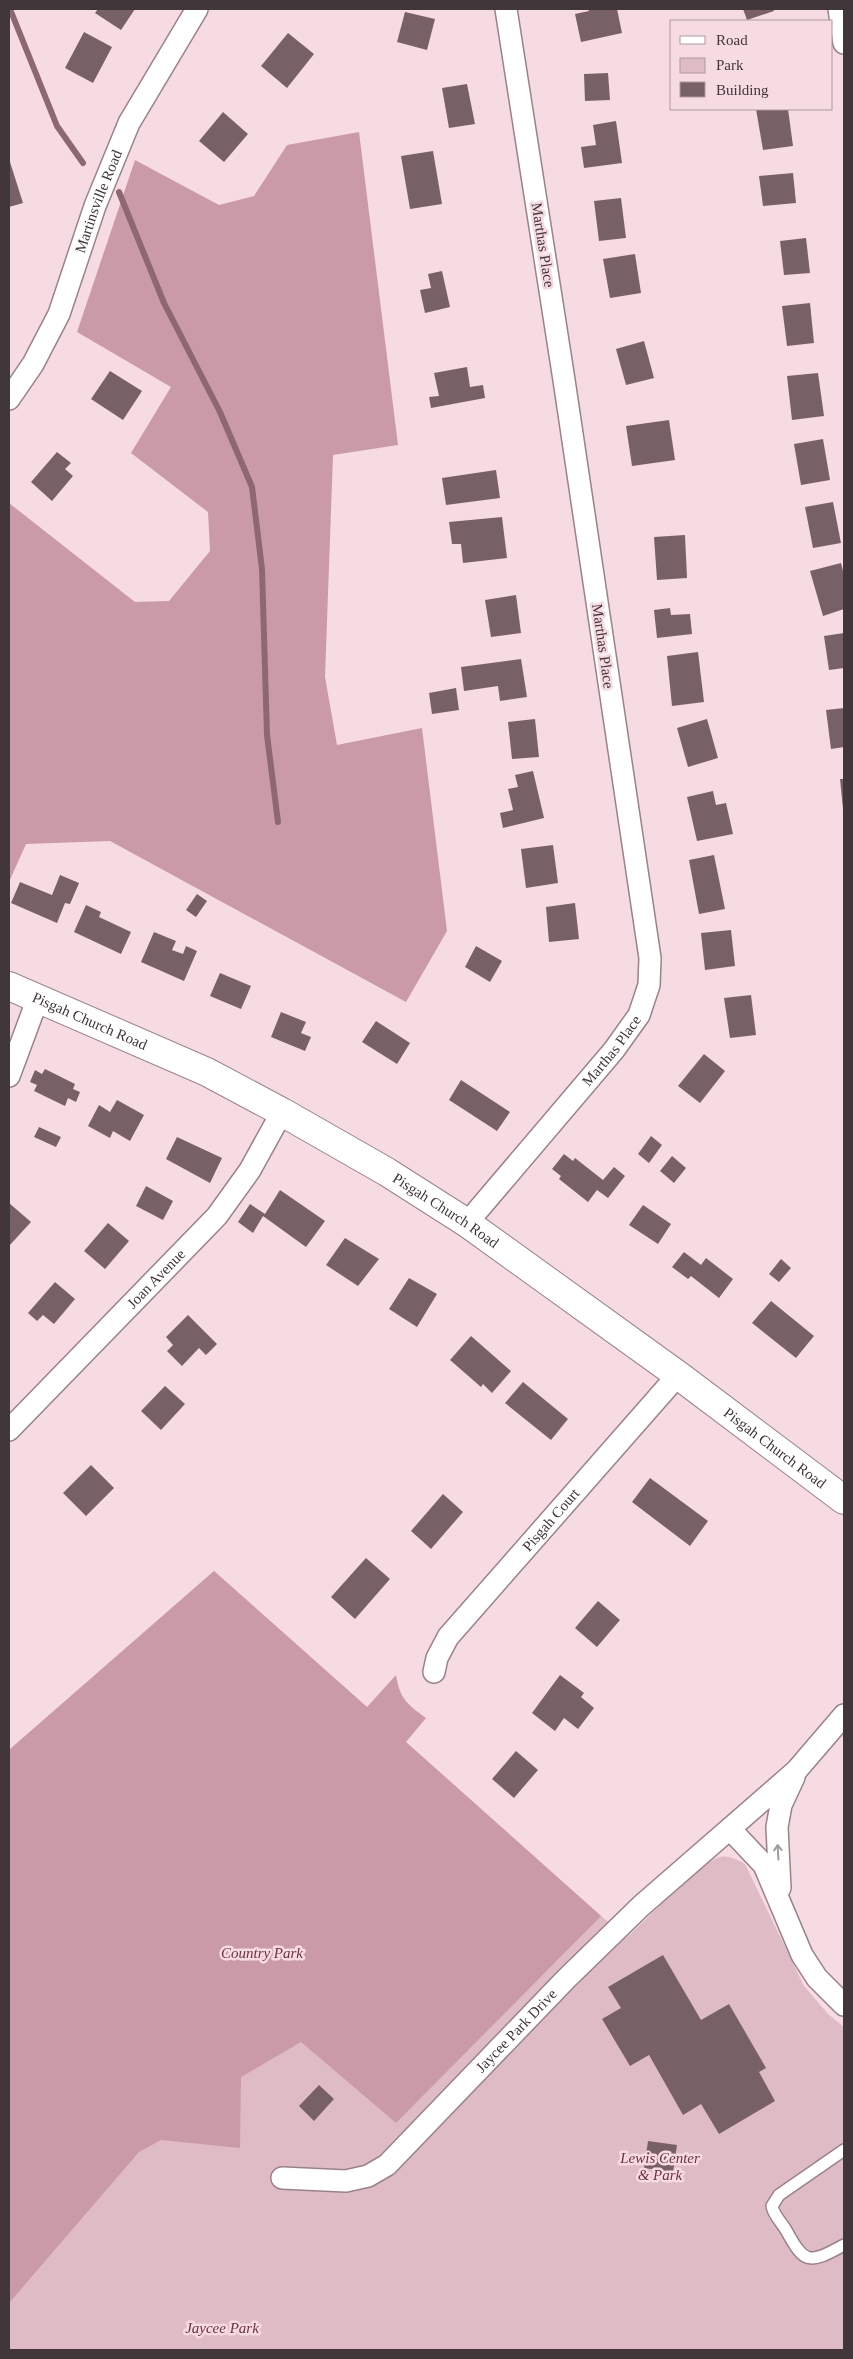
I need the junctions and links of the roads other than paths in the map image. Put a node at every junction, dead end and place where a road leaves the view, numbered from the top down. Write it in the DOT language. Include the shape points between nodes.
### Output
graph roads {
  1 [pos="196,9"];
  2 [pos="506,9"];
  3 [pos="839,9"];
  4 [pos="844,43"];
  5 [pos="9,399"];
  6 [pos="9,986"];
  7 [pos="38,998"];
  8 [pos="9,1076"];
  9 [pos="282,1112"];
  10 [pos="467,1223"];
  11 [pos="678,1375"];
  12 [pos="9,1430"];
  13 [pos="844,1500"];
  14 [pos="434,1672"];
  15 [pos="844,1715"];
  16 [pos="796,1771"];
  17 [pos="730,1829"];
  18 [pos="781,1901"];
  19 [pos="841,1996"];
  20 [pos="844,2150"];
  21 [pos="282,2178"];
  22 [pos="844,2245"];
  1 -- 5 [label="street, Martinsville Road" via="129,123 95,206 59,314 34,364"];
  2 -- 10 [label="street, Marthas Place" via="650,958 649,986 640,1015"];
  3 -- 4 [label="street"];
  6 -- 7 [label="main road, Pisgah Church Road"];
  7 -- 8 [label="street"];
  7 -- 9 [label="main road, Pisgah Church Road" via="207,1072"];
  9 -- 10 [label="main road, Pisgah Church Road"];
  9 -- 12 [label="street, Joan Avenue" via="250,1170 216,1216"];
  10 -- 11 [label="main road, Pisgah Church Road"];
  11 -- 13 [label="main road, Pisgah Church Road"];
  11 -- 14 [label="street, Pisgah Court" via="448,1637"];
  15 -- 16 [label="street"];
  16 -- 17 [label="street, Jaycee Park Drive"];
  18 -- 16 [label="street, one-way" via="777,1827 781,1805"];
  17 -- 18 [label="street" via="764,1865"];
  17 -- 21 [label="street, Jaycee Park Drive" via="614,1932 387,2164 368,2176 346,2181"];
  18 -- 19 [label="street" via="802,1955 818,1978"];
  20 -- 22 [label="lane" via="780,2195 772,2206 804,2257 815,2258"];
}
